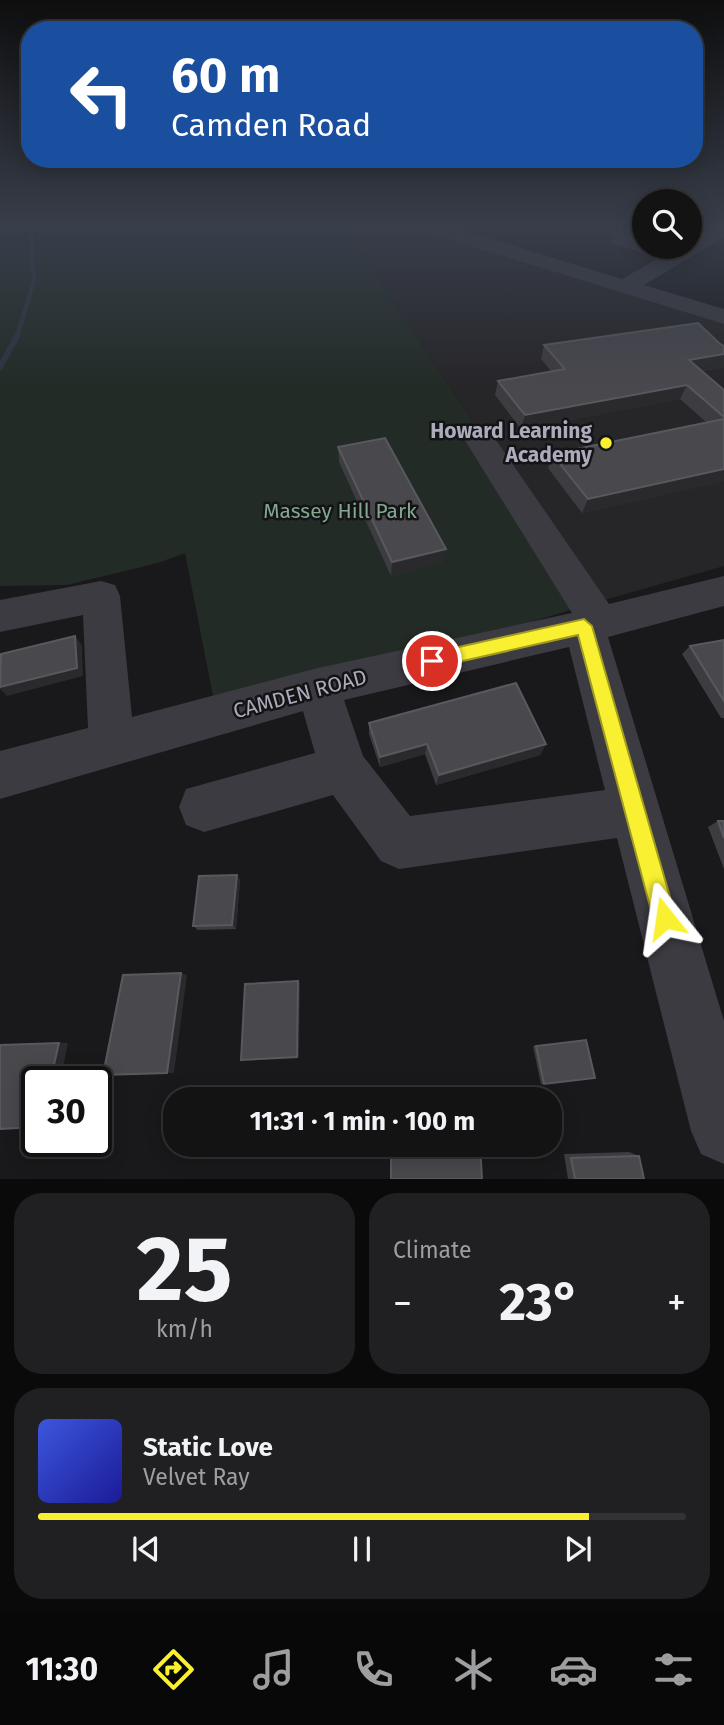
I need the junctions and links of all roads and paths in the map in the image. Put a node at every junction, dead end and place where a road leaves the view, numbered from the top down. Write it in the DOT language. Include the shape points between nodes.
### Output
graph roads {
  1 [pos="605,281"];
  2 [pos="634,281"];
  3 [pos="624,287"];
  4 [pos="719,324"];
  5 [pos="477,434"];
  6 [pos="724,591"];
  7 [pos="0,616"];
  8 [pos="592,625"];
  9 [pos="318,687"];
  10 [pos="112,745"];
  11 [pos="343,769"];
  12 [pos="0,775"];
  13 [pos="204,807"];
  14 [pos="635,811"];
  15 [pos="724,1131"];
  1 -- 3 [label="street"];
  2 -- 3 [label="street"];
  3 -- 4 [label="street"];
  5 -- 8 [label="street"];
  6 -- 8 [label="street, CAMDEN ROAD"];
  7 -- 10 [label="street" via="102,596"];
  8 -- 9 [label="street, CAMDEN ROAD"];
  8 -- 14 [label="street"];
  9 -- 10 [label="street, CAMDEN ROAD"];
  9 -- 11 [label="street"];
  10 -- 12 [label="street, CAMDEN ROAD"];
  11 -- 13 [label="street"];
  11 -- 14 [label="street" via="398,843"];
  14 -- 15 [label="street"];
}
